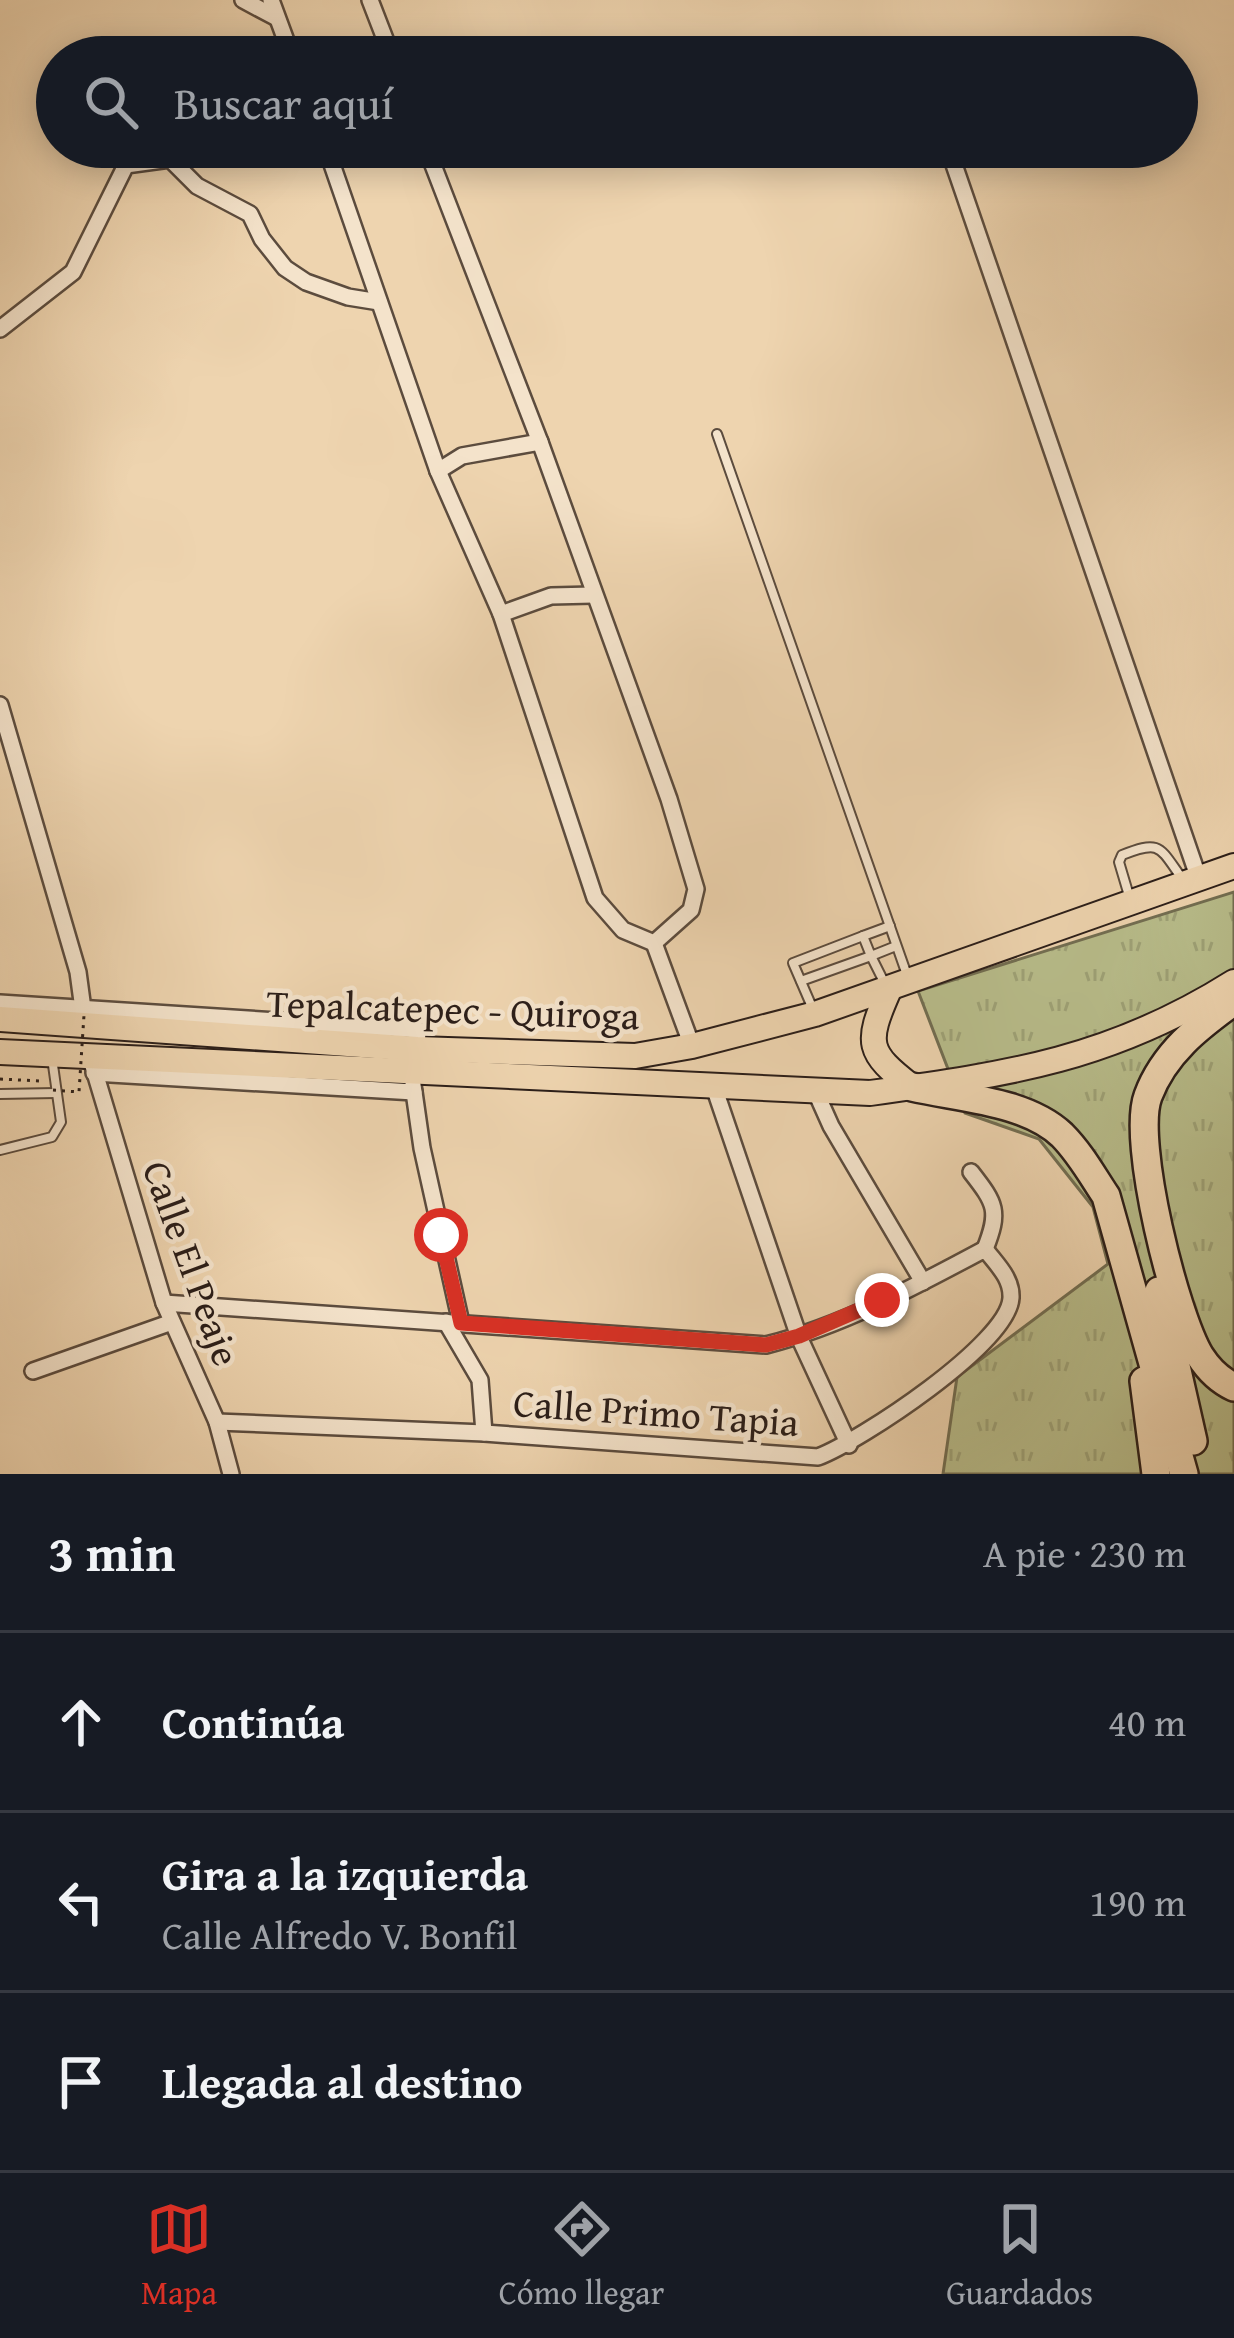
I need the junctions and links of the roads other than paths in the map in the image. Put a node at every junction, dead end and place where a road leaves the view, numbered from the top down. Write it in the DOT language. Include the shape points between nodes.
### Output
graph roads {
  1 [pos="243,0"];
  2 [pos="271,0"];
  3 [pos="370,0"];
  4 [pos="275,17"];
  5 [pos="283,36"];
  6 [pos="384,36"];
  7 [pos="124,168"];
  8 [pos="179,168"];
  9 [pos="333,168"];
  10 [pos="434,168"];
  11 [pos="955,168"];
  12 [pos="379,302"];
  13 [pos="0,329"];
  14 [pos="717,434"];
  15 [pos="540,442"];
  16 [pos="438,471"];
  17 [pos="593,595"];
  18 [pos="500,614"];
  19 [pos="0,705"];
  20 [pos="1234,866"];
  21 [pos="1192,881"];
  22 [pos="1132,903"];
  23 [pos="890,926"];
  24 [pos="863,936"];
  25 [pos="654,943"];
  26 [pos="896,946"];
  27 [pos="834,947"];
  28 [pos="871,956"];
  29 [pos="842,966"];
  30 [pos="801,981"];
  31 [pos="1234,982"];
  32 [pos="899,986"];
  33 [pos="1234,1001"];
  34 [pos="0,1004"];
  35 [pos="83,1012"];
  36 [pos="815,1014"];
  37 [pos="0,1019"];
  38 [pos="692,1046"];
  39 [pos="0,1052"];
  40 [pos="51,1054"];
  41 [pos="635,1056"];
  42 [pos="92,1065"];
  43 [pos="414,1071"];
  44 [pos="635,1083"];
  45 [pos="714,1087"];
  46 [pos="912,1087"];
  47 [pos="54,1088"];
  48 [pos="814,1088"];
  49 [pos="0,1094"];
  50 [pos="0,1150"];
  51 [pos="971,1172"];
  52 [pos="1149,1194"];
  53 [pos="985,1250"];
  54 [pos="1132,1281"];
  55 [pos="923,1282"];
  56 [pos="164,1303"];
  57 [pos="172,1322"];
  58 [pos="453,1323"];
  59 [pos="799,1336"];
  60 [pos="33,1371"];
  61 [pos="1234,1387"];
  62 [pos="217,1422"];
  63 [pos="484,1433"];
  64 [pos="849,1445"];
  65 [pos="231,1474"];
  66 [pos="1156,1474"];
  67 [pos="1184,1474"];
  68 [pos="1200,1474"];
  1 -- 4 [label="street"];
  2 -- 4 [label="street"];
  3 -- 6 [label="street"];
  4 -- 5 [label="street"];
  7 -- 13 [label="street" via="73,272"];
  8 -- 12 [label="street" via="250,214 285,268 306,282"];
  9 -- 12 [label="street"];
  10 -- 15 [label="street"];
  11 -- 21 [label="street"];
  12 -- 16 [label="street"];
  14 -- 23 [label="lane"];
  15 -- 16 [label="street" via="462,456"];
  15 -- 17 [label="street"];
  16 -- 18 [label="street"];
  17 -- 18 [label="street" via="551,596"];
  17 -- 25 [label="street" via="696,889 691,910"];
  18 -- 25 [label="street" via="595,898 622,930"];
  19 -- 35 [label="street"];
  20 -- 21 [label="main road, Tepalcatepec - Quiroga"];
  21 -- 22 [label="main road, Tepalcatepec - Quiroga"];
  21 -- 22 [label="lane" via="1150,844 1119,862"];
  22 -- 32 [label="main road, Tepalcatepec - Quiroga"];
  23 -- 24 [label="lane"];
  23 -- 26 [label="lane"];
  24 -- 27 [label="lane"];
  24 -- 28 [label="lane"];
  25 -- 38 [label="street"];
  26 -- 28 [label="lane"];
  26 -- 32 [label="lane"];
  27 -- 29 [label="lane"];
  27 -- 30 [label="lane" via="793,963"];
  28 -- 29 [label="lane"];
  28 -- 32 [label="lane"];
  29 -- 30 [label="lane"];
  30 -- 36 [label="lane"];
  31 -- 46 [label="main road" via="1108,1046 1006,1075"];
  32 -- 36 [label="main road, Tepalcatepec - Quiroga"];
  32 -- 46 [label="main road" via="874,1023 873,1042 880,1062"];
  33 -- 52 [label="highway" via="1191,1032 1146,1101"];
  34 -- 35 [label="street"];
  35 -- 43 [label="street" via="418,1030"];
  36 -- 38 [label="main road, Tepalcatepec - Quiroga"];
  37 -- 43 [label="main road, Tepalcatepec - Quiroga"];
  38 -- 41 [label="main road, Tepalcatepec - Quiroga"];
  39 -- 40 [label="main road"];
  40 -- 42 [label="main road"];
  40 -- 47 [label="lane"];
  41 -- 43 [label="main road, Tepalcatepec - Quiroga"];
  41 -- 44 [label="main road"];
  42 -- 43 [label="main road"];
  42 -- 56 [label="street, Calle El Peaje"];
  43 -- 44 [label="main road"];
  43 -- 58 [label="street"];
  44 -- 45 [label="main road"];
  45 -- 48 [label="main road"];
  45 -- 59 [label="street"];
  46 -- 48 [label="main road"];
  46 -- 54 [label="highway" via="1027,1113 1059,1132 1106,1196"];
  47 -- 49 [label="lane"];
  47 -- 50 [label="lane" via="61,1122 52,1137"];
  48 -- 55 [label="street"];
  51 -- 53 [label="street" via="996,1216"];
  52 -- 61 [label="highway" via="1198,1354"];
  52 -- 68 [label="highway" via="1156,1280"];
  53 -- 55 [label="street"];
  53 -- 64 [label="street, Calle Primo Tapia" via="1010,1282 1011,1303 979,1350"];
  54 -- 66 [label="highway"];
  54 -- 67 [label="highway"];
  55 -- 59 [label="street"];
  56 -- 57 [label="street, Calle El Peaje"];
  56 -- 58 [label="street"];
  57 -- 60 [label="street"];
  57 -- 62 [label="street, Calle El Peaje"];
  58 -- 59 [label="street" via="766,1345"];
  58 -- 63 [label="street" via="480,1380"];
  59 -- 64 [label="street"];
  62 -- 63 [label="street, Calle Primo Tapia"];
  62 -- 65 [label="street, Calle El Peaje"];
  63 -- 64 [label="street, Calle Primo Tapia" via="818,1457"];
}
